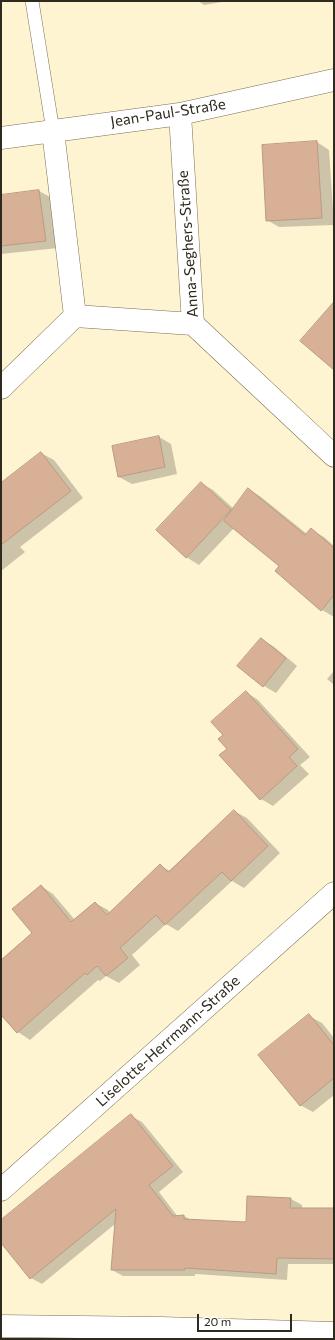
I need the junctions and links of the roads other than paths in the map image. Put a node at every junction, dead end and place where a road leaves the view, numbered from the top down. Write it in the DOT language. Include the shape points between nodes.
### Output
graph roads {
  1 [pos="32,1"];
  2 [pos="334,80"];
  3 [pos="180,114"];
  4 [pos="53,131"];
  5 [pos="1,138"];
  6 [pos="75,316"];
  7 [pos="193,324"];
  8 [pos="1,388"];
  9 [pos="334,456"];
  10 [pos="334,893"];
  11 [pos="1,1190"];
  12 [pos="1,1326"];
  13 [pos="334,1333"];
  14 [pos="161,1334"];
  1 -- 4 [label="lane"];
  2 -- 3 [label="street, Jean-Paul-Straße"];
  3 -- 4 [label="street, Jean-Paul-Straße"];
  3 -- 7 [label="street, Anna-Seghers-Straße"];
  4 -- 5 [label="street, Jean-Paul-Straße"];
  4 -- 6 [label="street"];
  6 -- 7 [label="street"];
  6 -- 8 [label="street"];
  7 -- 9 [label="street, Anna-Seghers-Straße"];
  10 -- 11 [label="street, Liselotte-Herrmann-Straße"];
  12 -- 14 [label="street"];
  13 -- 14 [label="street"];
}
